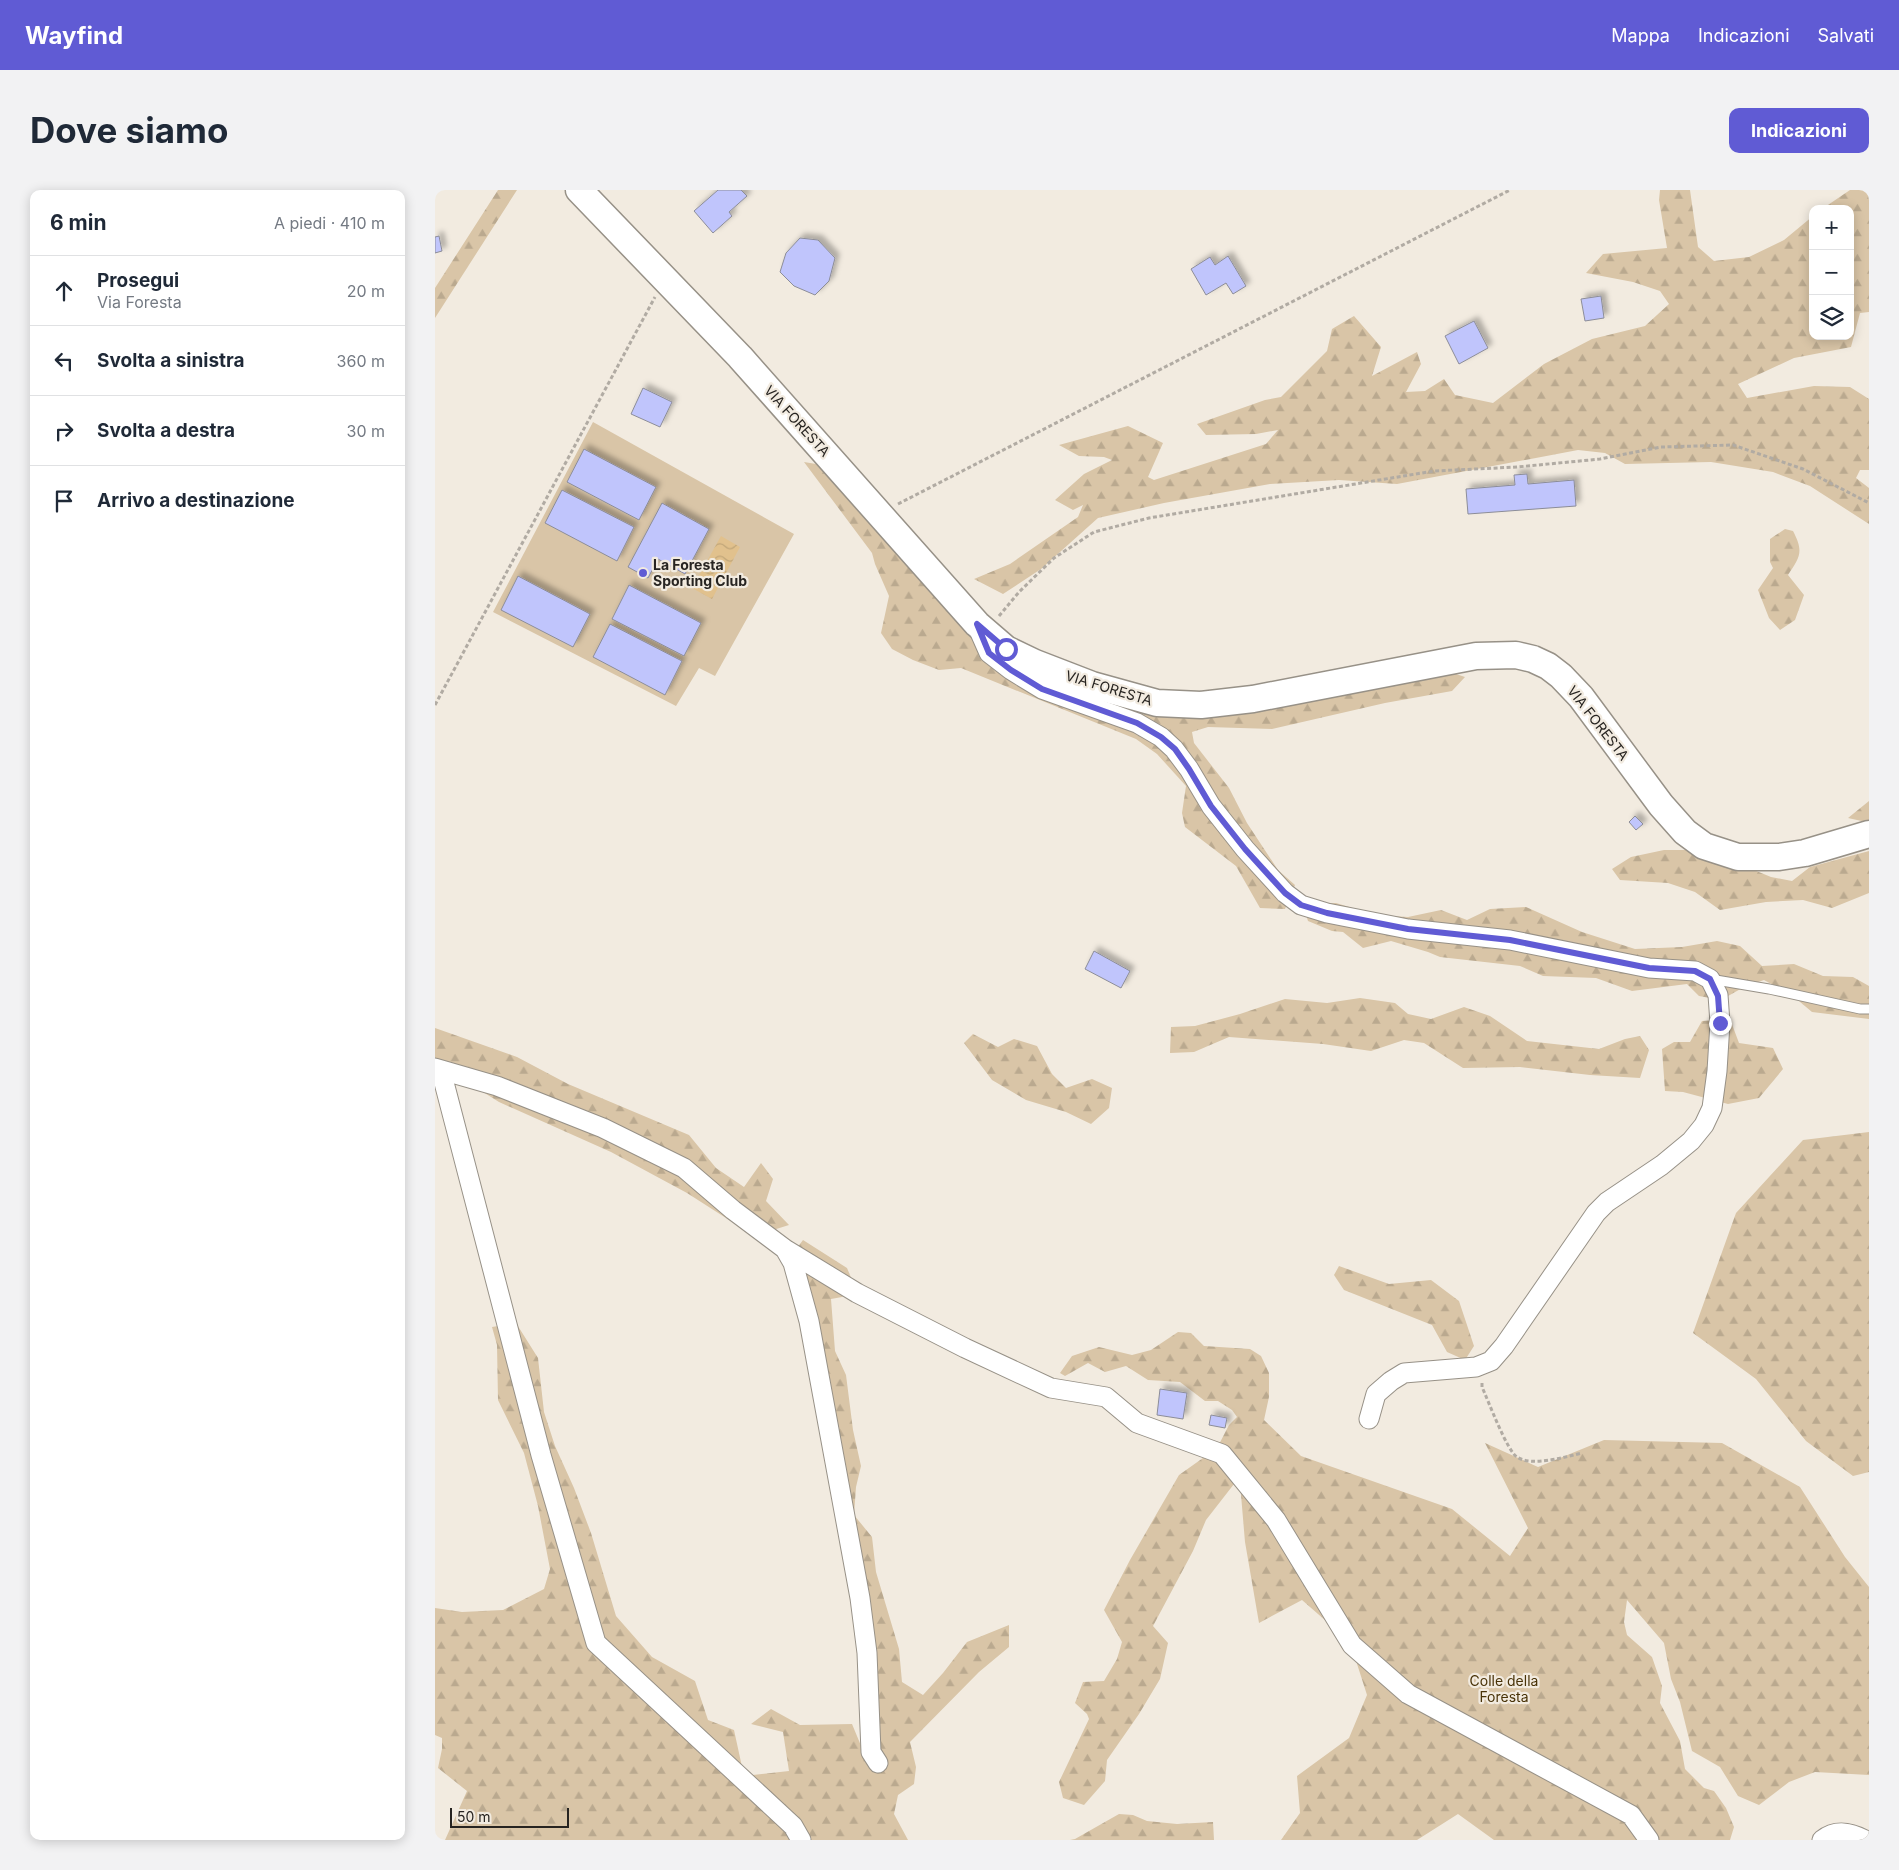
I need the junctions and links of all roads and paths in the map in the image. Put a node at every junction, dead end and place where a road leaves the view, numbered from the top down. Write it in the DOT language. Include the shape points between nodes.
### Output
graph roads {
  1 [pos="579,190"];
  2 [pos="1510,190"];
  3 [pos="664,278"];
  4 [pos="1869,503"];
  5 [pos="879,512"];
  6 [pos="977,624"];
  7 [pos="435,706"];
  8 [pos="1869,834"];
  9 [pos="1710,979"];
  10 [pos="1869,1009"];
  11 [pos="438,1069"];
  12 [pos="785,1248"];
  13 [pos="1482,1364"];
  14 [pos="1369,1419"];
  15 [pos="1582,1454"];
  16 [pos="878,1763"];
  17 [pos="801,1840"];
  18 [pos="1649,1840"];
  19 [pos="1822,1840"];
  20 [pos="1865,1840"];
  1 -- 3 [label="main road, VIA FORESTA"];
  2 -- 5 [label="path" via="912,499"];
  3 -- 5 [label="main road, VIA FORESTA"];
  3 -- 7 [label="path"];
  4 -- 6 [label="path" via="1803,469 1733,446 1661,447 1600,459 1434,470 1149,518 1093,532 1054,558 998,616"];
  5 -- 6 [label="main road, VIA FORESTA"];
  6 -- 8 [label="main road, VIA FORESTA" via="1006,649 1035,663 1092,685 1157,703 1201,705 1253,699 1476,656 1515,655 1533,659 1549,666 1581,697 1661,805 1685,832 1704,846 1738,856 1779,857 1805,853"];
  6 -- 9 [label="street" via="989,653 1011,670 1042,689 1137,723 1175,749 1211,806 1245,849 1285,893 1301,905 1408,929 1510,940 1649,968 1695,971"];
  9 -- 10 [label="lane"];
  9 -- 13 [label="street" via="1718,996 1720,1023 1712,1108 1704,1125 1691,1141 1662,1165 1596,1213 1504,1346 1491,1361"];
  11 -- 12 [label="street" via="497,1086 603,1128 684,1168"];
  11 -- 17 [label="street" via="541,1455 596,1643 793,1826"];
  12 -- 16 [label="street" via="793,1263 809,1321 843,1503 867,1653 871,1752"];
  12 -- 18 [label="street" via="857,1293 965,1348 1051,1388 1106,1397 1137,1423 1222,1454 1276,1520 1352,1645 1408,1694 1631,1815"];
  13 -- 14 [label="street" via="1404,1373 1376,1394"];
  13 -- 15 [label="path" via="1482,1387 1509,1447 1517,1457 1548,1461"];
  19 -- 20 [label="street" via="1837,1832"];
}
